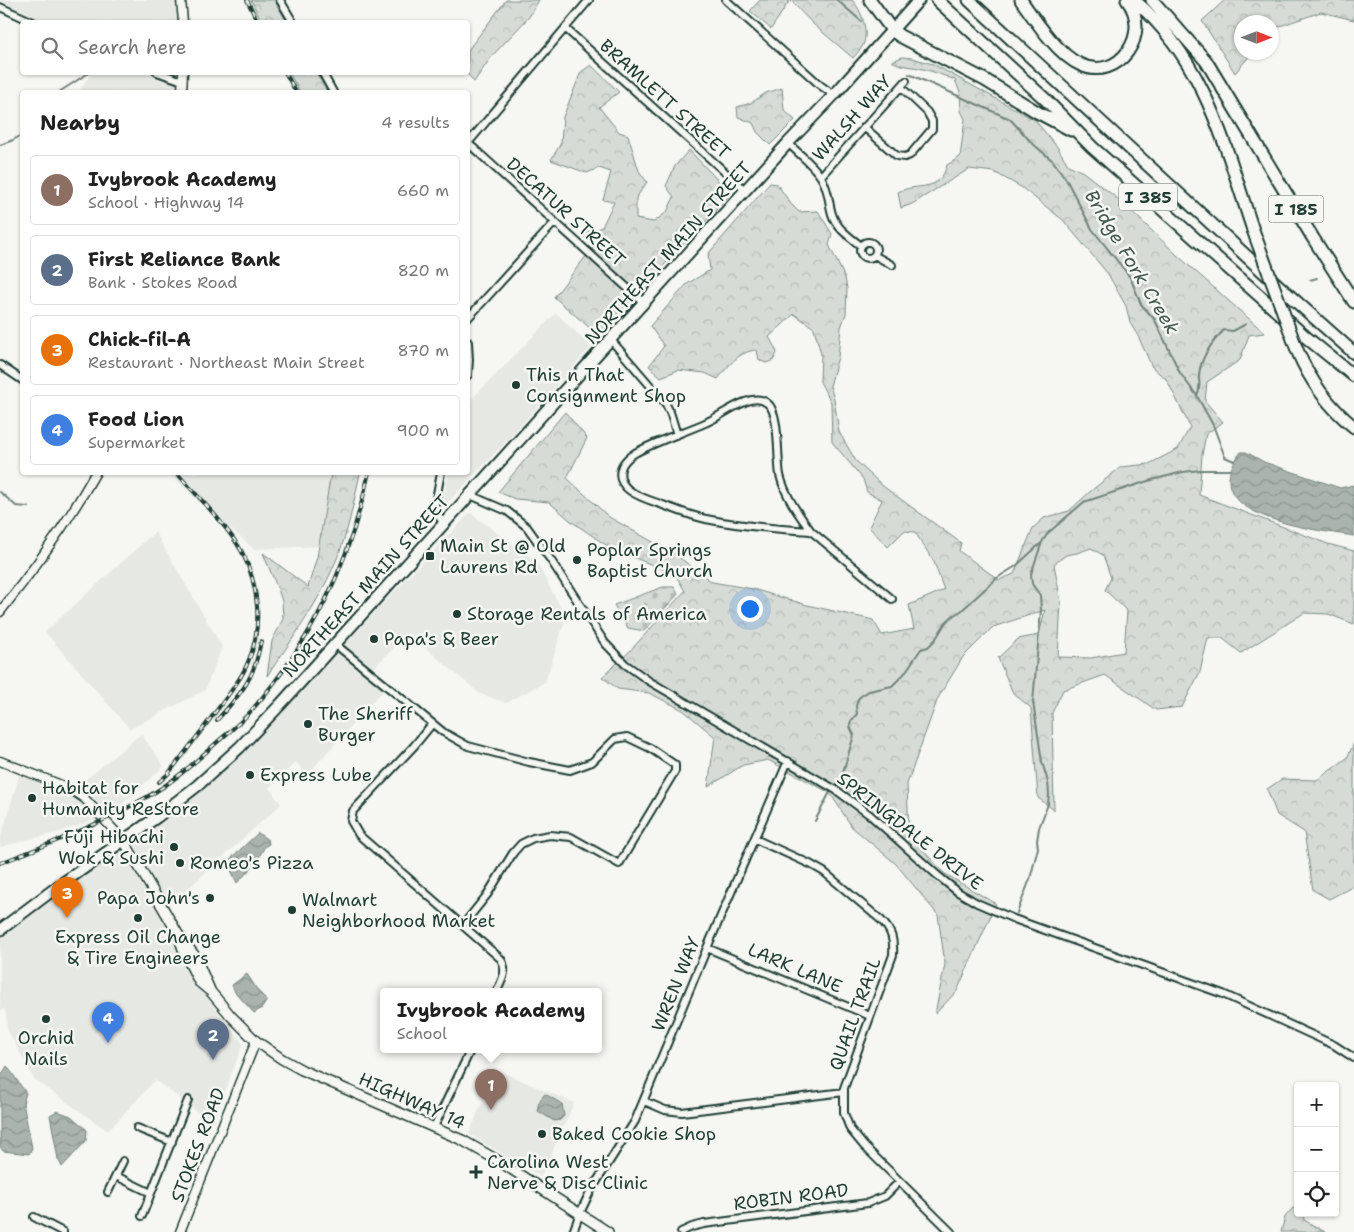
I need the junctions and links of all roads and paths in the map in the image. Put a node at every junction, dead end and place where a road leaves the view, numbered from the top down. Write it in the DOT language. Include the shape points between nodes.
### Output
graph roads {
  1 [pos="182,0"];
  2 [pos="280,0"];
  3 [pos="589,0"];
  4 [pos="726,0"];
  5 [pos="870,0"];
  6 [pos="918,0"];
  7 [pos="937,0"];
  8 [pos="969,0"];
  9 [pos="1021,0"];
  10 [pos="1127,0"];
  11 [pos="1134,0"];
  12 [pos="1152,0"];
  13 [pos="1162,0"];
  14 [pos="0,7"];
  15 [pos="29,20"];
  16 [pos="183,20"];
  17 [pos="292,20"];
  18 [pos="565,28"];
  19 [pos="892,30"];
  20 [pos="1206,61"];
  21 [pos="165,75"];
  22 [pos="183,75"];
  23 [pos="324,75"];
  24 [pos="906,81"];
  25 [pos="183,82"];
  26 [pos="901,87"];
  27 [pos="182,90"];
  28 [pos="332,90"];
  29 [pos="834,96"];
  30 [pos="864,128"];
  31 [pos="1081,135"];
  32 [pos="470,141"];
  33 [pos="788,143"];
  34 [pos="470,145"];
  35 [pos="820,176"];
  36 [pos="746,191"];
  37 [pos="555,222"];
  38 [pos="861,246"];
  39 [pos="874,255"];
  40 [pos="892,265"];
  41 [pos="1354,302"];
  42 [pos="644,303"];
  43 [pos="470,316"];
  44 [pos="611,340"];
  45 [pos="1354,353"];
  46 [pos="0,365"];
  47 [pos="1354,376"];
  48 [pos="20,379"];
  49 [pos="1354,427"];
  50 [pos="677,435"];
  51 [pos="94,475"];
  52 [pos="440,475"];
  53 [pos="470,495"];
  54 [pos="444,524"];
  55 [pos="811,531"];
  56 [pos="892,600"];
  57 [pos="0,612"];
  58 [pos="335,644"];
  59 [pos="432,724"];
  60 [pos="0,761"];
  61 [pos="788,761"];
  62 [pos="754,839"];
  63 [pos="124,841"];
  64 [pos="462,925"];
  65 [pos="0,930"];
  66 [pos="707,948"];
  67 [pos="498,988"];
  68 [pos="870,1016"];
  69 [pos="256,1042"];
  70 [pos="469,1053"];
  71 [pos="1354,1058"];
  72 [pos="844,1092"];
  73 [pos="188,1100"];
  74 [pos="644,1101"];
  75 [pos="434,1127"];
  76 [pos="137,1128"];
  77 [pos="172,1142"];
  78 [pos="123,1160"];
  79 [pos="116,1176"];
  80 [pos="900,1182"];
  81 [pos="108,1192"];
  82 [pos="151,1193"];
  83 [pos="580,1213"];
  84 [pos="142,1216"];
  85 [pos="34,1217"];
  86 [pos="63,1232"];
  87 [pos="180,1232"];
  88 [pos="573,1232"];
  89 [pos="608,1232"];
  90 [pos="681,1232"];
  91 [pos="951,1232"];
  1 -- 16 [label="street"];
  2 -- 17 [label="street"];
  3 -- 18 [label="street"];
  4 -- 29 [label="street"];
  5 -- 19 [label="highway"];
  6 -- 19 [label="main road, NORTHEAST MAIN STREET"];
  7 -- 31 [label="highway, I 385"];
  8 -- 45 [label="highway, I 385"];
  9 -- 10 [label="highway" via="1062,51 1080,65 1094,68 1117,62 1133,43 1136,19"];
  11 -- 49 [label="highway, I 185, bridge" via="1173,42 1199,83 1217,121 1253,230 1307,373 1326,401"];
  12 -- 20 [label="highway, I 185"];
  13 -- 20 [label="highway"];
  14 -- 15 [label="street"];
  18 -- 32 [label="street"];
  18 -- 36 [label="street, BRAMLETT STREET"];
  19 -- 29 [label="main road, NORTHEAST MAIN STREET"];
  19 -- 31 [label="highway"];
  20 -- 41 [label="highway, I 185"];
  21 -- 25 [label="street"];
  22 -- 25 [label="street"];
  23 -- 28 [label="street"];
  24 -- 26 [label="street, WALSH WAY"];
  25 -- 27 [label="street"];
  26 -- 30 [label="street, WALSH WAY"];
  26 -- 30 [label="street" via="932,121 932,129 910,155 897,156"];
  29 -- 33 [label="main road, NORTHEAST MAIN STREET"];
  30 -- 35 [label="street, WALSH WAY"];
  31 -- 47 [label="highway, I 385"];
  33 -- 35 [label="street"];
  33 -- 36 [label="main road, NORTHEAST MAIN STREET"];
  34 -- 37 [label="street, DECATUR STREET"];
  35 -- 38 [label="street" via="829,193 836,222"];
  36 -- 42 [label="main road, NORTHEAST MAIN STREET"];
  37 -- 42 [label="street, DECATUR STREET"];
  37 -- 43 [label="street"];
  38 -- 39 [label="street" via="862,256 870,258"];
  38 -- 39 [label="street" via="871,243 876,248"];
  39 -- 40 [label="street"];
  42 -- 44 [label="main road, NORTHEAST MAIN STREET"];
  44 -- 50 [label="street" via="666,404"];
  44 -- 53 [label="main road, NORTHEAST MAIN STREET"];
  46 -- 48 [label="street"];
  50 -- 55 [label="street" via="746,402 766,402 775,416 783,485"];
  50 -- 55 [label="street" via="625,461 621,476 629,491 706,518"];
  51 -- 57 [label="street" via="56,539"];
  52 -- 54 [label="street" via="434,505"];
  53 -- 54 [label="main road, NORTHEAST MAIN STREET"];
  53 -- 61 [label="street, SPRINGDALE DRIVE" via="507,511 526,527 605,643 625,664"];
  54 -- 58 [label="main road, NORTHEAST MAIN STREET"];
  55 -- 56 [label="street"];
  58 -- 59 [label="street"];
  58 -- 63 [label="main road, NORTHEAST MAIN STREET" via="225,762"];
  59 -- 64 [label="street" via="353,811 351,821 360,835"];
  59 -- 64 [label="street" via="468,746 560,769 570,770 586,765 615,739 623,736 669,759 676,767 619,864 571,837 550,835 533,838 513,853 487,895"];
  60 -- 63 [label="street" via="69,788 85,799"];
  61 -- 62 [label="street, WREN WAY"];
  61 -- 71 [label="street, SPRINGDALE DRIVE" via="863,809 931,870 977,903 1223,994 1334,1045"];
  62 -- 66 [label="street, WREN WAY"];
  62 -- 68 [label="street, QUAIL TRAIL" via="824,872 889,929 893,938 893,955"];
  63 -- 65 [label="main road, NORTHEAST MAIN STREET"];
  63 -- 69 [label="main road, HIGHWAY 14" via="178,934 199,982"];
  64 -- 67 [label="street" via="503,962 504,975"];
  66 -- 68 [label="street, LARK LANE"];
  66 -- 74 [label="street, WREN WAY"];
  68 -- 72 [label="street, QUAIL TRAIL"];
  69 -- 75 [label="main road, HIGHWAY 14" via="298,1068"];
  69 -- 87 [label="street, STOKES ROAD"];
  70 -- 75 [label="street"];
  72 -- 74 [label="street" via="682,1112 665,1110"];
  72 -- 80 [label="street, QUAIL TRAIL" via="844,1113 850,1129"];
  73 -- 77 [label="street"];
  74 -- 83 [label="street, WREN WAY"];
  75 -- 83 [label="main road, HIGHWAY 14" via="497,1160"];
  76 -- 77 [label="street"];
  77 -- 82 [label="street"];
  78 -- 79 [label="street"];
  79 -- 81 [label="street"];
  79 -- 82 [label="street"];
  80 -- 90 [label="street, ROBIN ROAD" via="885,1196 868,1202 704,1224"];
  80 -- 91 [label="street, QUAIL TRAIL"];
  82 -- 84 [label="street"];
  83 -- 88 [label="street, WREN WAY"];
  83 -- 89 [label="main road, HIGHWAY 14"];
  85 -- 86 [label="street"];
}
